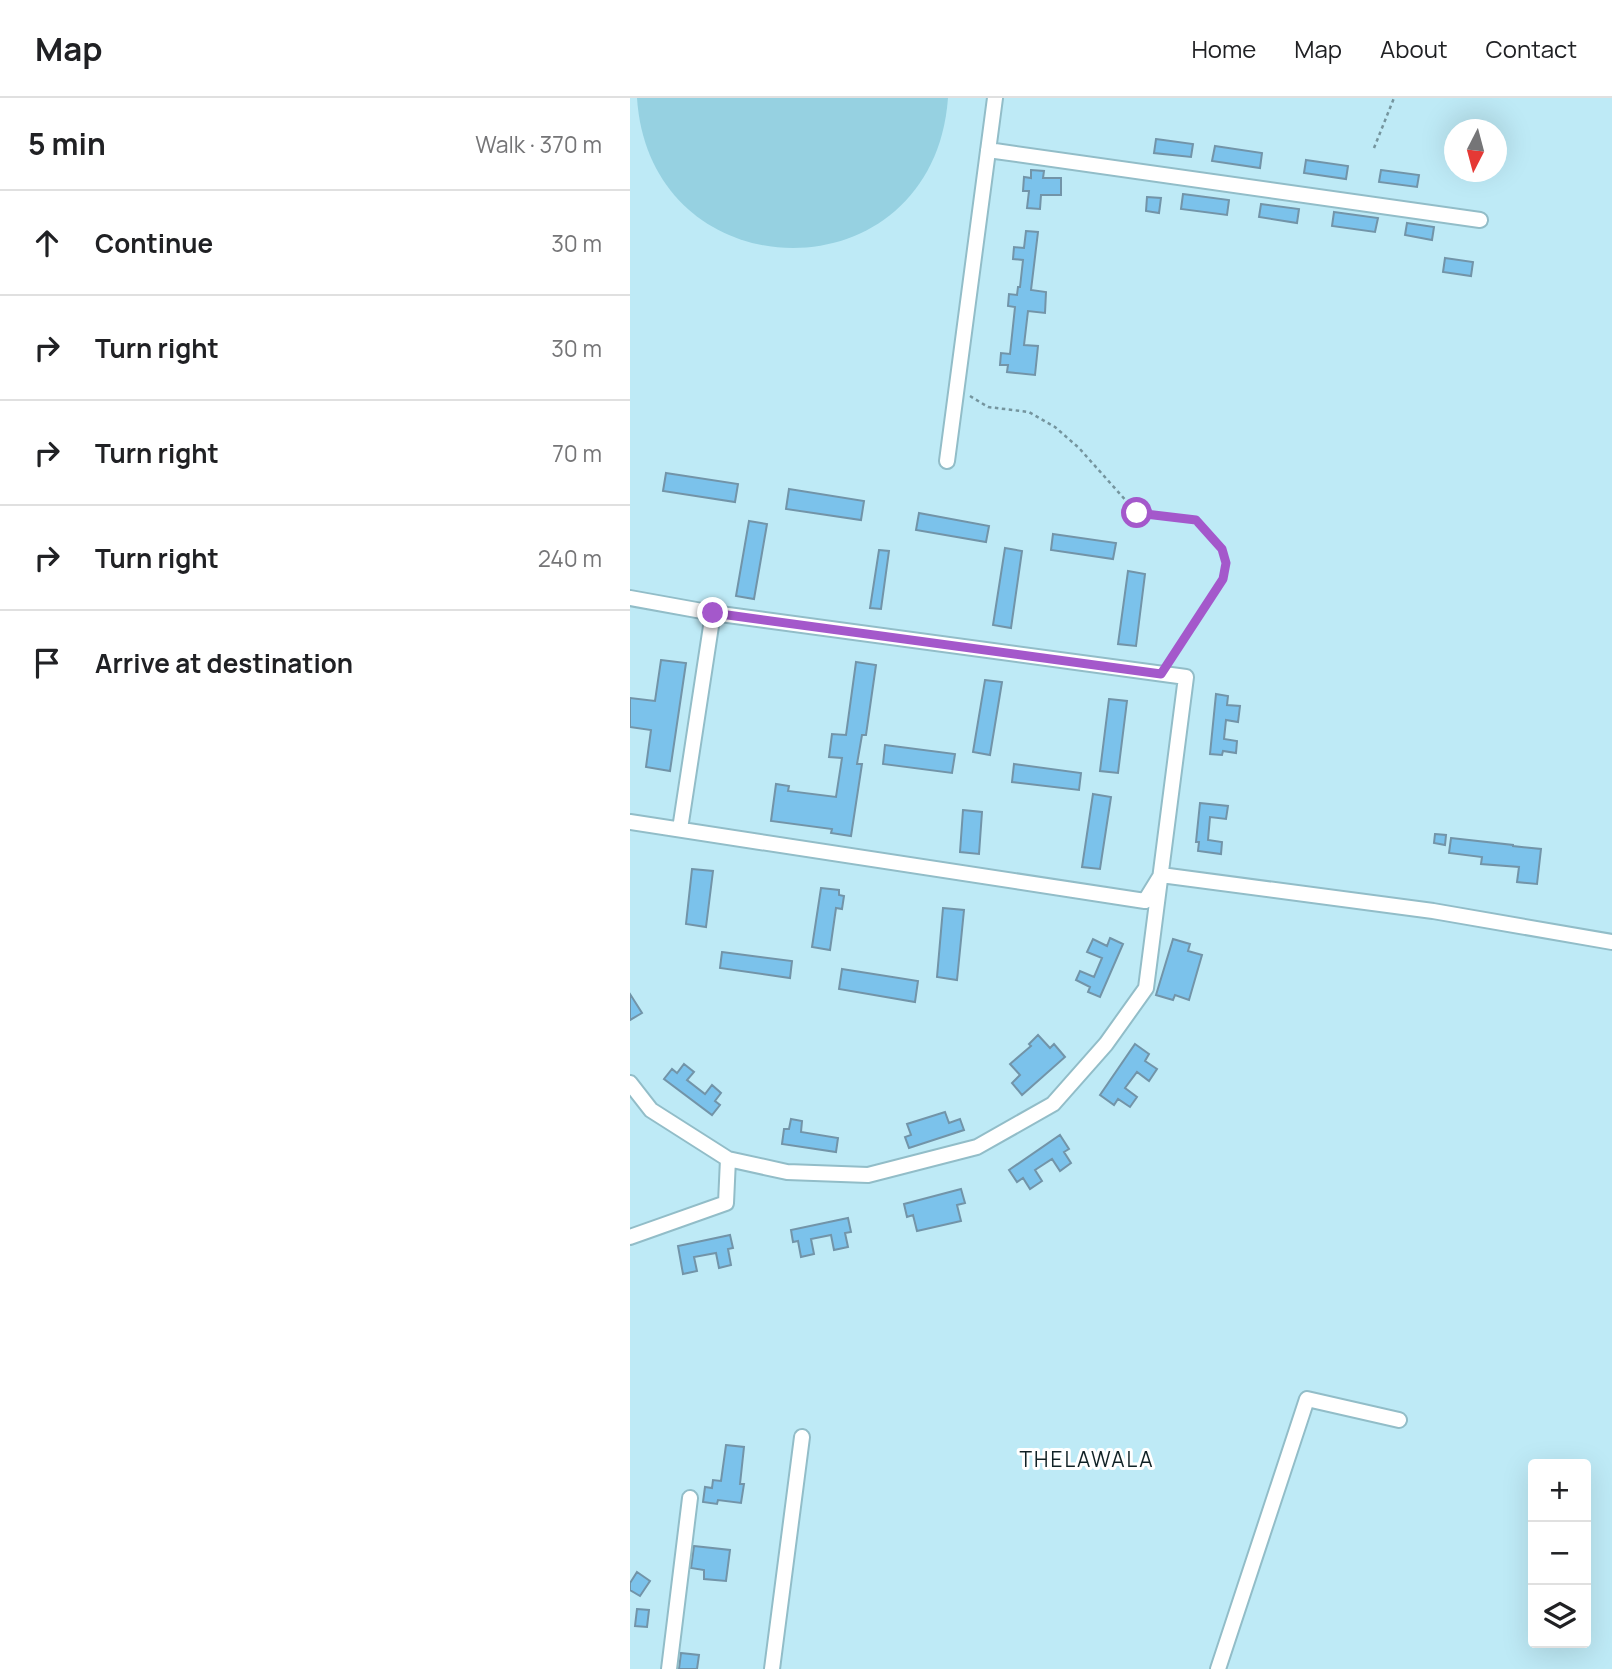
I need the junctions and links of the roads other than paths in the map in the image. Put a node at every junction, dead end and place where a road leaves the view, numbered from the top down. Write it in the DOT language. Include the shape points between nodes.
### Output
graph roads {
  1 [pos="995,98"];
  2 [pos="988,150"];
  3 [pos="1480,219"];
  4 [pos="947,461"];
  5 [pos="630,598"];
  6 [pos="713,613"];
  7 [pos="630,822"];
  8 [pos="680,829"];
  9 [pos="1161,876"];
  10 [pos="1612,942"];
  11 [pos="630,1083"];
  12 [pos="728,1159"];
  13 [pos="630,1237"];
  14 [pos="1399,1420"];
  15 [pos="802,1437"];
  16 [pos="690,1498"];
  17 [pos="669,1669"];
  18 [pos="772,1669"];
  19 [pos="1218,1669"];
  1 -- 2 [label="street"];
  2 -- 3 [label="street"];
  2 -- 4 [label="street"];
  5 -- 6 [label="street"];
  6 -- 8 [label="street"];
  6 -- 9 [label="street" via="1186,677"];
  7 -- 8 [label="street"];
  8 -- 9 [label="street" via="1145,901"];
  9 -- 10 [label="street" via="1433,911"];
  9 -- 12 [label="street" via="1146,988 1106,1044 1053,1104 977,1147 867,1175 787,1172"];
  11 -- 12 [label="street" via="651,1110"];
  12 -- 13 [label="street" via="726,1203"];
  14 -- 19 [label="street" via="1307,1399"];
  15 -- 18 [label="street"];
  16 -- 17 [label="street"];
}
